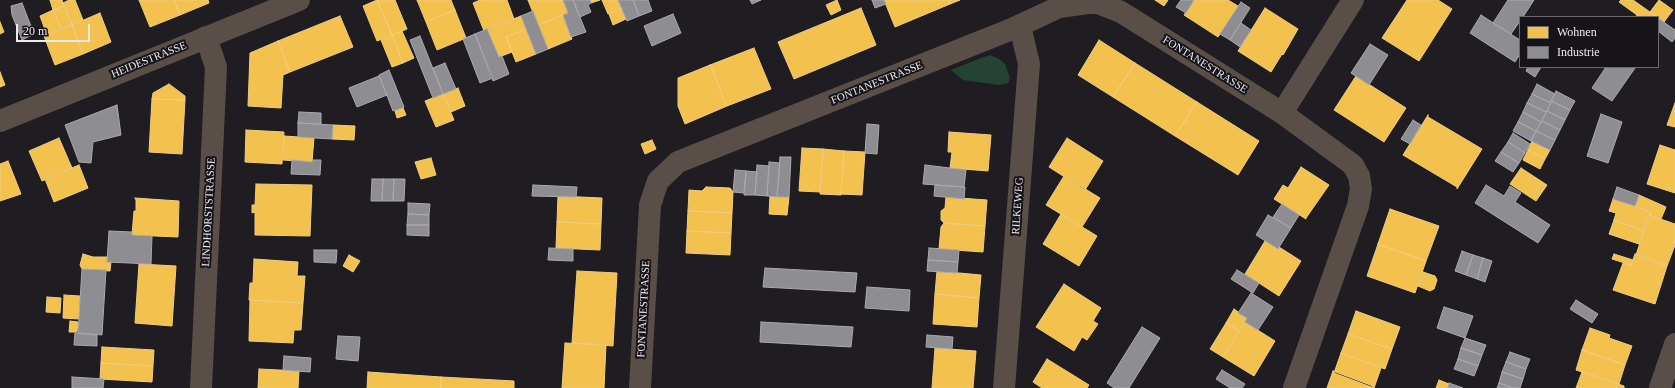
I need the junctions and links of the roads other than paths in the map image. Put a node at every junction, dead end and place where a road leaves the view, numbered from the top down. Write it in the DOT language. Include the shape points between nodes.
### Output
graph roads {
  1 [pos="299,0"];
  2 [pos="1353,0"];
  3 [pos="1020,26"];
  4 [pos="206,37"];
  5 [pos="1282,113"];
  6 [pos="0,121"];
  7 [pos="1675,344"];
  8 [pos="201,388"];
  9 [pos="640,388"];
  10 [pos="1004,388"];
  11 [pos="1294,388"];
  12 [pos="1660,388"];
  1 -- 4 [label="street, HEIDESTRASSE"];
  2 -- 5 [label="street"];
  3 -- 5 [label="street, FONTANESTRASSE" via="1059,6 1098,3 1121,12"];
  3 -- 9 [label="street, FONTANESTRASSE" via="678,162 658,181 650,205"];
  3 -- 10 [label="street, RILKEWEG" via="1029,64"];
  4 -- 6 [label="street, HEIDESTRASSE"];
  4 -- 8 [label="street, LINDHORSTSTRASSE" via="216,67"];
  5 -- 11 [label="street, FONTANESTRASSE" via="1353,165 1359,176 1361,189 1358,206"];
  7 -- 12 [label="street"];
}
